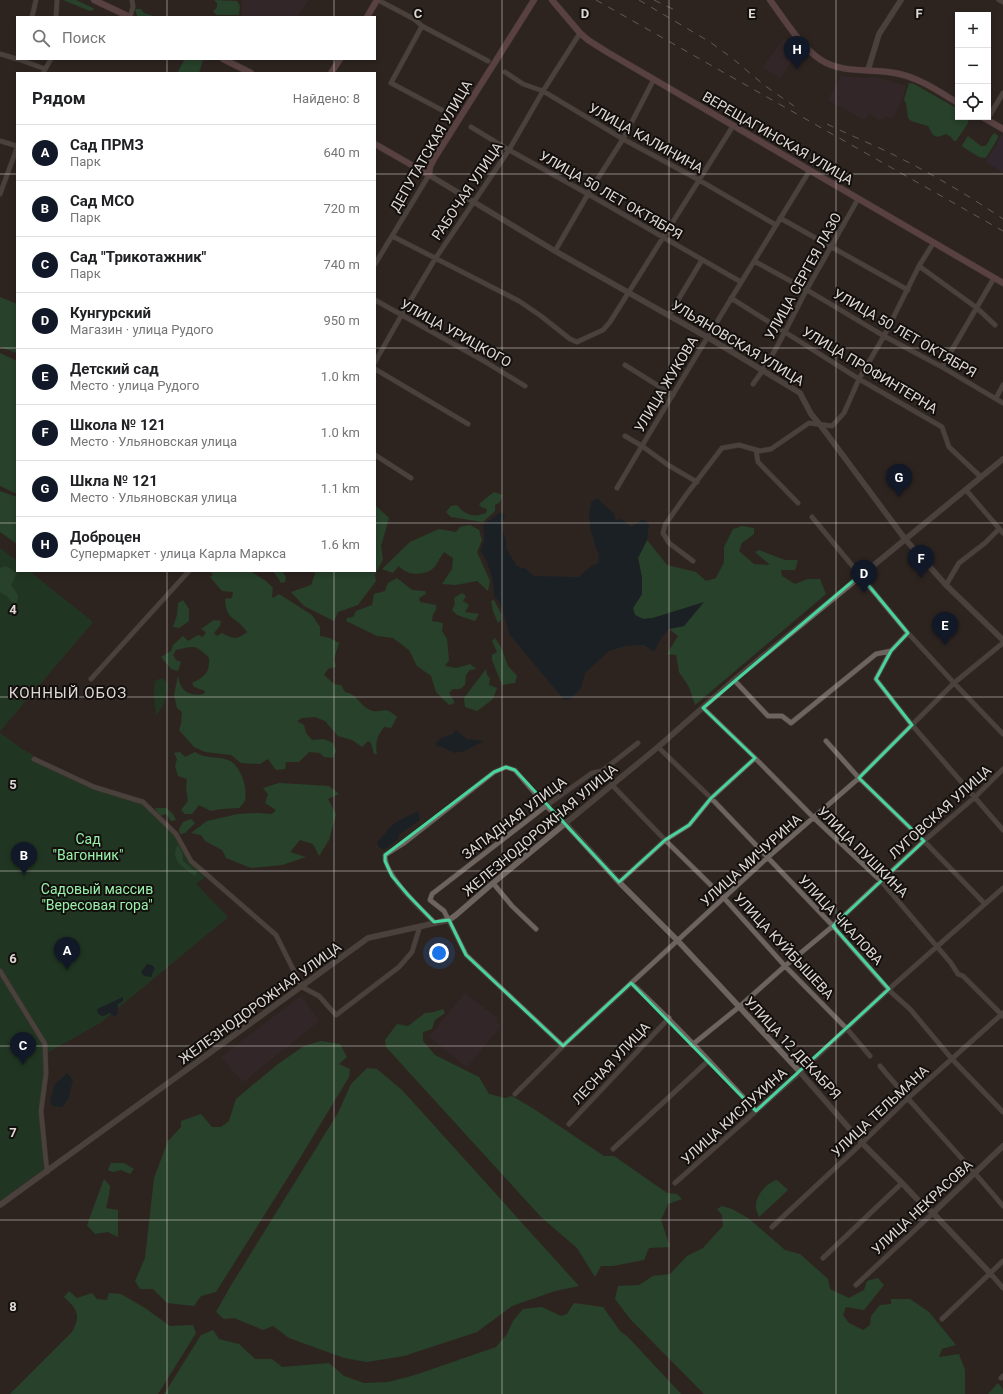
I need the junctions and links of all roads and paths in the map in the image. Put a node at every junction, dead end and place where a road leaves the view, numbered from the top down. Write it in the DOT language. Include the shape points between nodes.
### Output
graph roads {
  1 [pos="36,0"];
  2 [pos="57,0"];
  3 [pos="94,0"];
  4 [pos="132,0"];
  5 [pos="378,0"];
  6 [pos="552,0"];
  7 [pos="770,0"];
  8 [pos="901,0"];
  9 [pos="999,0"];
  10 [pos="532,2"];
  11 [pos="1003,2"];
  12 [pos="32,16"];
  13 [pos="56,16"];
  14 [pos="128,16"];
  15 [pos="130,16"];
  16 [pos="368,16"];
  17 [pos="422,26"];
  18 [pos="580,33"];
  19 [pos="0,54"];
  20 [pos="16,59"];
  21 [pos="19,60"];
  22 [pos="50,60"];
  23 [pos="225,60"];
  24 [pos="339,60"];
  25 [pos="488,60"];
  26 [pos="868,70"];
  27 [pos="44,71"];
  28 [pos="249,72"];
  29 [pos="332,72"];
  30 [pos="505,72"];
  31 [pos="654,79"];
  32 [pos="543,91"];
  33 [pos="1003,93"];
  34 [pos="955,101"];
  35 [pos="991,109"];
  36 [pos="451,115"];
  37 [pos="987,120"];
  38 [pos="733,126"];
  39 [pos="471,127"];
  40 [pos="1003,129"];
  41 [pos="623,140"];
  42 [pos="2,142"];
  43 [pos="376,145"];
  44 [pos="16,147"];
  45 [pos="16,150"];
  46 [pos="509,150"];
  47 [pos="434,159"];
  48 [pos="414,167"];
  49 [pos="810,170"];
  50 [pos="429,175"];
  51 [pos="699,180"];
  52 [pos="0,192"];
  53 [pos="588,194"];
  54 [pos="858,199"];
  55 [pos="473,202"];
  56 [pos="780,218"];
  57 [pos="776,225"];
  58 [pos="392,236"];
  59 [pos="664,238"];
  60 [pos="934,242"];
  61 [pos="831,246"];
  62 [pos="554,251"];
  63 [pos="435,259"];
  64 [pos="702,260"];
  65 [pos="754,261"];
  66 [pos="376,262"];
  67 [pos="919,266"];
  68 [pos="994,278"];
  69 [pos="741,282"];
  70 [pos="1003,283"];
  71 [pos="807,290"];
  72 [pos="908,290"];
  73 [pos="628,293"];
  74 [pos="731,298"];
  75 [pos="376,301"];
  76 [pos="977,308"];
  77 [pos="669,315"];
  78 [pos="401,316"];
  79 [pos="995,325"];
  80 [pos="785,333"];
  81 [pos="884,336"];
  82 [pos="707,337"];
  83 [pos="376,360"];
  84 [pos="625,365"];
  85 [pos="942,367"];
  86 [pos="376,370"];
  87 [pos="763,371"];
  88 [pos="859,379"];
  89 [pos="753,384"];
  90 [pos="1003,385"];
  91 [pos="525,386"];
  92 [pos="673,395"];
  93 [pos="996,398"];
  94 [pos="1003,403"];
  95 [pos="468,424"];
  96 [pos="821,426"];
  97 [pos="625,436"];
  98 [pos="642,446"];
  99 [pos="758,450"];
  100 [pos="376,456"];
  101 [pos="1003,459"];
  102 [pos="981,477"];
  103 [pos="411,478"];
  104 [pos="697,482"];
  105 [pos="617,488"];
  106 [pos="966,490"];
  107 [pos="798,503"];
  108 [pos="812,517"];
  109 [pos="999,529"];
  110 [pos="1003,533"];
  111 [pos="905,539"];
  112 [pos="693,561"];
  113 [pos="188,572"];
  114 [pos="860,575"];
  115 [pos="946,585"];
  116 [pos="908,632"];
  117 [pos="1003,642"];
  118 [pos="891,651"];
  119 [pos="91,679"];
  120 [pos="734,680"];
  121 [pos="954,683"];
  122 [pos="703,708"];
  123 [pos="912,725"];
  124 [pos="1003,734"];
  125 [pos="826,741"];
  126 [pos="638,743"];
  127 [pos="658,747"];
  128 [pos="755,758"];
  129 [pos="34,759"];
  130 [pos="1003,769"];
  131 [pos="859,778"];
  132 [pos="612,785"];
  133 [pos="975,797"];
  134 [pos="711,798"];
  135 [pos="546,806"];
  136 [pos="814,818"];
  137 [pos="565,823"];
  138 [pos="1003,830"];
  139 [pos="665,840"];
  140 [pos="924,841"];
  141 [pos="767,858"];
  142 [pos="881,881"];
  143 [pos="619,882"];
  144 [pos="493,883"];
  145 [pos="1003,888"];
  146 [pos="724,898"];
  147 [pos="985,904"];
  148 [pos="449,920"];
  149 [pos="434,922"];
  150 [pos="420,926"];
  151 [pos="833,926"];
  152 [pos="536,929"];
  153 [pos="678,941"];
  154 [pos="936,947"];
  155 [pos="785,966"];
  156 [pos="0,971"];
  157 [pos="631,982"];
  158 [pos="302,987"];
  159 [pos="889,989"];
  160 [pos="739,1007"];
  161 [pos="1002,1014"];
  162 [pos="669,1018"];
  163 [pos="847,1029"];
  164 [pos="692,1045"];
  165 [pos="562,1046"];
  166 [pos="870,1056"];
  167 [pos="952,1059"];
  168 [pos="708,1061"];
  169 [pos="880,1066"];
  170 [pos="800,1072"];
  171 [pos="515,1094"];
  172 [pos="907,1099"];
  173 [pos="756,1111"];
  174 [pos="1003,1112"];
  175 [pos="569,1124"];
  176 [pos="862,1143"];
  177 [pos="1003,1146"];
  178 [pos="613,1149"];
  179 [pos="47,1172"];
  180 [pos="976,1173"];
  181 [pos="675,1183"];
  182 [pos="902,1183"];
  183 [pos="0,1205"];
  184 [pos="1003,1206"];
  185 [pos="933,1213"];
  186 [pos="772,1227"];
  187 [pos="823,1258"];
  188 [pos="1003,1261"];
  189 [pos="990,1273"];
  190 [pos="856,1285"];
  191 [pos="1003,1288"];
  192 [pos="942,1319"];
  1 -- 12 [label="street"];
  2 -- 13 [label="street"];
  3 -- 14 [label="main road"];
  4 -- 15 [label="street"];
  5 -- 16 [label="main road"];
  5 -- 17 [label="street"];
  6 -- 18 [label="main road, ВЕРЕЩАГИНСКАЯ УЛИЦА"];
  7 -- 26 [label="main road" via="807,48 821,60 841,68"];
  8 -- 26 [label="street" via="878,34"];
  9 -- 11 [label="street"];
  10 -- 47 [label="main road, ДЕПУТАТСКАЯ УЛИЦА"];
  17 -- 25 [label="street"];
  17 -- 36 [label="street" via="391,83"];
  18 -- 31 [label="main road, ВЕРЕЩАГИНСКАЯ УЛИЦА"];
  18 -- 32 [label="street, РАБОЧАЯ УЛИЦА"];
  19 -- 20 [label="street"];
  21 -- 27 [label="street"];
  22 -- 27 [label="street"];
  23 -- 28 [label="main road"];
  24 -- 29 [label="main road"];
  26 -- 34 [label="main road" via="913,78"];
  30 -- 32 [label="street, УЛИЦА КАЛИНИНА" via="523,84"];
  31 -- 38 [label="main road, ВЕРЕЩАГИНСКАЯ УЛИЦА"];
  31 -- 41 [label="street"];
  32 -- 41 [label="street, УЛИЦА КАЛИНИНА"];
  32 -- 46 [label="street, РАБОЧАЯ УЛИЦА"];
  33 -- 35 [label="street"];
  37 -- 40 [label="main road"];
  38 -- 49 [label="main road, ВЕРЕЩАГИНСКАЯ УЛИЦА"];
  38 -- 51 [label="street"];
  39 -- 46 [label="street, УЛИЦА 50 ЛЕТ ОКТЯБРЯ"];
  41 -- 51 [label="street, УЛИЦА КАЛИНИНА"];
  41 -- 53 [label="street"];
  42 -- 44 [label="street"];
  43 -- 48 [label="main road"];
  45 -- 52 [label="street"];
  46 -- 53 [label="street, УЛИЦА 50 ЛЕТ ОКТЯБРЯ"];
  46 -- 55 [label="street, РАБОЧАЯ УЛИЦА"];
  47 -- 48 [label="street" via="425,166"];
  47 -- 50 [label="main road, ДЕПУТАТСКАЯ УЛИЦА"];
  48 -- 50 [label="main road"];
  49 -- 54 [label="main road, ВЕРЕЩАГИНСКАЯ УЛИЦА"];
  49 -- 56 [label="street, УЛИЦА ЖУКОВА"];
  50 -- 55 [label="street, УЛЬЯНОВСКАЯ УЛИЦА"];
  50 -- 58 [label="street, ДЕПУТАТСКАЯ УЛИЦА"];
  51 -- 57 [label="street, УЛИЦА КАЛИНИНА"];
  51 -- 59 [label="street"];
  53 -- 59 [label="street, УЛИЦА 50 ЛЕТ ОКТЯБРЯ"];
  53 -- 62 [label="street"];
  54 -- 60 [label="main road, ВЕРЕЩАГИНСКАЯ УЛИЦА"];
  54 -- 61 [label="street, УЛИЦА СЕРГЕЯ ЛАЗО"];
  55 -- 62 [label="street, УЛЬЯНОВСКАЯ УЛИЦА"];
  55 -- 63 [label="street, РАБОЧАЯ УЛИЦА"];
  56 -- 57 [label="street, УЛИЦА ЖУКОВА"];
  56 -- 61 [label="street"];
  57 -- 65 [label="street, УЛИЦА ЖУКОВА"];
  58 -- 63 [label="street"];
  58 -- 66 [label="street, ДЕПУТАТСКАЯ УЛИЦА"];
  59 -- 64 [label="street, УЛИЦА 50 ЛЕТ ОКТЯБРЯ"];
  59 -- 73 [label="street"];
  60 -- 67 [label="street"];
  60 -- 68 [label="main road, ВЕРЕЩАГИНСКАЯ УЛИЦА"];
  61 -- 71 [label="street, УЛИЦА СЕРГЕЯ ЛАЗО"];
  61 -- 72 [label="street"];
  62 -- 73 [label="street, УЛЬЯНОВСКАЯ УЛИЦА"];
  63 -- 73 [label="street" via="520,301 576,342 606,327"];
  63 -- 78 [label="street, РАБОЧАЯ УЛИЦА"];
  64 -- 69 [label="street, УЛИЦА 50 ЛЕТ ОКТЯБРЯ"];
  64 -- 77 [label="street"];
  65 -- 69 [label="street, УЛИЦА ЖУКОВА"];
  65 -- 71 [label="street, УЛИЦА 50 ЛЕТ ОКТЯБРЯ"];
  67 -- 72 [label="street"];
  67 -- 76 [label="street"];
  68 -- 70 [label="main road, ВЕРЕЩАГИНСКАЯ УЛИЦА"];
  68 -- 76 [label="street"];
  69 -- 74 [label="street, УЛИЦА ЖУКОВА"];
  71 -- 80 [label="street, УЛИЦА СЕРГЕЯ ЛАЗО"];
  71 -- 81 [label="street, УЛИЦА 50 ЛЕТ ОКТЯБРЯ"];
  72 -- 81 [label="street"];
  73 -- 77 [label="street, УЛЬЯНОВСКАЯ УЛИЦА"];
  74 -- 80 [label="street, УЛИЦА ПРОФИНТЕРНА"];
  74 -- 82 [label="street, УЛИЦА ЖУКОВА"];
  75 -- 78 [label="street, УЛИЦА УРИЦКОГО"];
  76 -- 79 [label="street"];
  76 -- 85 [label="street"];
  77 -- 82 [label="street, УЛЬЯНОВСКАЯ УЛИЦА"];
  78 -- 83 [label="street, РАБОЧАЯ УЛИЦА"];
  78 -- 91 [label="street, УЛИЦА УРИЦКОГО"];
  80 -- 87 [label="street, УЛИЦА СЕРГЕЯ ЛАЗО"];
  80 -- 88 [label="street, УЛИЦА ПРОФИНТЕРНА"];
  81 -- 85 [label="street, УЛИЦА 50 ЛЕТ ОКТЯБРЯ"];
  81 -- 88 [label="street"];
  82 -- 87 [label="street, УЛЬЯНОВСКАЯ УЛИЦА"];
  82 -- 92 [label="street, УЛИЦА ЖУКОВА"];
  84 -- 92 [label="street"];
  85 -- 93 [label="street, УЛИЦА 50 ЛЕТ ОКТЯБРЯ"];
  86 -- 95 [label="street"];
  87 -- 89 [label="street, УЛИЦА СЕРГЕЯ ЛАЗО"];
  87 -- 96 [label="street, УЛЬЯНОВСКАЯ УЛИЦА" via="800,393"];
  88 -- 96 [label="street" via="844,413 832,426"];
  88 -- 102 [label="street, УЛИЦА ПРОФИНТЕРНА" via="942,427 948,447"];
  90 -- 93 [label="street"];
  92 -- 98 [label="street, УЛИЦА ЖУКОВА"];
  93 -- 94 [label="street, УЛИЦА 50 ЛЕТ ОКТЯБРЯ"];
  96 -- 99 [label="street" via="809,424 772,449"];
  96 -- 111 [label="street, УЛЬЯНОВСКАЯ УЛИЦА"];
  97 -- 98 [label="street"];
  98 -- 104 [label="street"];
  98 -- 105 [label="street, УЛИЦА ЖУКОВА"];
  99 -- 104 [label="street" via="739,445 722,448"];
  99 -- 107 [label="street" via="758,462"];
  100 -- 103 [label="street"];
  101 -- 102 [label="street, ЖЕЛЕЗНОДОРОЖНАЯ УЛИЦА"];
  102 -- 106 [label="street, ЖЕЛЕЗНОДОРОЖНАЯ УЛИЦА"];
  104 -- 112 [label="street" via="665,525 663,533 669,543"];
  106 -- 109 [label="street"];
  106 -- 111 [label="street, ЖЕЛЕЗНОДОРОЖНАЯ УЛИЦА"];
  108 -- 114 [label="street"];
  109 -- 110 [label="street"];
  109 -- 115 [label="street" via="960,563"];
  111 -- 114 [label="street, ЖЕЛЕЗНОДОРОЖНАЯ УЛИЦА"];
  111 -- 115 [label="street, УЛЬЯНОВСКАЯ УЛИЦА"];
  113 -- 119 [label="street"];
  114 -- 116 [label="street"];
  114 -- 120 [label="street, ЖЕЛЕЗНОДОРОЖНАЯ УЛИЦА"];
  115 -- 117 [label="street, УЛЬЯНОВСКАЯ УЛИЦА"];
  116 -- 118 [label="street"];
  116 -- 121 [label="street"];
  117 -- 121 [label="street, УЛИЦА МИЧУРИНА"];
  118 -- 120 [label="street" via="876,654 791,723 782,716 768,716"];
  118 -- 123 [label="street" via="876,679"];
  120 -- 122 [label="street, ЖЕЛЕЗНОДОРОЖНАЯ УЛИЦА"];
  121 -- 123 [label="street, УЛИЦА МИЧУРИНА"];
  121 -- 124 [label="street"];
  122 -- 127 [label="street, ЖЕЛЕЗНОДОРОЖНАЯ УЛИЦА"];
  122 -- 128 [label="street, УЛИЦА ПУШКИНА"];
  123 -- 131 [label="street, УЛИЦА МИЧУРИНА"];
  123 -- 133 [label="street"];
  125 -- 131 [label="street"];
  126 -- 135 [label="street, ЗАПАДНАЯ УЛИЦА" via="602,771 592,773"];
  127 -- 132 [label="street, ЖЕЛЕЗНОДОРОЖНАЯ УЛИЦА"];
  127 -- 134 [label="street, УЛИЦА ЧКАЛОВА"];
  128 -- 134 [label="street"];
  128 -- 136 [label="street, УЛИЦА ПУШКИНА"];
  129 -- 158 [label="street" via="94,787 143,802 176,834 191,861 276,935"];
  130 -- 133 [label="street, ЛУГОВСКАЯ УЛИЦА"];
  131 -- 136 [label="street, УЛИЦА МИЧУРИНА"];
  131 -- 140 [label="street"];
  132 -- 137 [label="street, ЖЕЛЕЗНОДОРОЖНАЯ УЛИЦА"];
  132 -- 139 [label="street, УЛИЦА КУЙБЫШЕВА"];
  133 -- 138 [label="street"];
  133 -- 140 [label="street, ЛУГОВСКАЯ УЛИЦА"];
  134 -- 139 [label="street" via="689,825"];
  134 -- 141 [label="street, УЛИЦА ЧКАЛОВА"];
  135 -- 137 [label="street"];
  135 -- 148 [label="street, ЗАПАДНАЯ УЛИЦА" via="432,894 430,900 444,911"];
  135 -- 149 [label="street" via="514,770 506,767 494,772 386,855 385,861 392,876"];
  136 -- 141 [label="street, УЛИЦА МИЧУРИНА"];
  136 -- 142 [label="street, УЛИЦА ПУШКИНА"];
  137 -- 143 [label="street, УЛИЦА 12 ДЕКАБРЯ"];
  137 -- 144 [label="street, ЖЕЛЕЗНОДОРОЖНАЯ УЛИЦА"];
  139 -- 143 [label="street"];
  139 -- 146 [label="street, УЛИЦА КУЙБЫШЕВА"];
  140 -- 142 [label="street, ЛУГОВСКАЯ УЛИЦА"];
  140 -- 147 [label="street"];
  141 -- 146 [label="street, УЛИЦА МИЧУРИНА"];
  141 -- 151 [label="street, УЛИЦА ЧКАЛОВА"];
  142 -- 151 [label="street, ЛУГОВСКАЯ УЛИЦА"];
  142 -- 154 [label="street, УЛИЦА ПУШКИНА"];
  143 -- 153 [label="street, УЛИЦА 12 ДЕКАБРЯ"];
  144 -- 148 [label="street, ЖЕЛЕЗНОДОРОЖНАЯ УЛИЦА"];
  144 -- 152 [label="street"];
  145 -- 147 [label="street, УЛИЦА КИСЛУХИНА"];
  146 -- 153 [label="street, УЛИЦА МИЧУРИНА"];
  146 -- 155 [label="street, УЛИЦА КУЙБЫШЕВА"];
  147 -- 154 [label="street, УЛИЦА КИСЛУХИНА"];
  148 -- 149 [label="street, ЖЕЛЕЗНОДОРОЖНАЯ УЛИЦА"];
  148 -- 165 [label="street" via="466,955"];
  149 -- 150 [label="street, ЖЕЛЕЗНОДОРОЖНАЯ УЛИЦА"];
  150 -- 158 [label="street, ЖЕЛЕЗНОДОРОЖНАЯ УЛИЦА" via="368,938"];
  150 -- 158 [label="street" via="412,952 399,967 336,1015 319,996"];
  151 -- 155 [label="street, ЛУГОВСКАЯ УЛИЦА"];
  151 -- 159 [label="street, УЛИЦА ЧКАЛОВА"];
  153 -- 157 [label="street, УЛИЦА МИЧУРИНА"];
  153 -- 160 [label="street, УЛИЦА 12 ДЕКАБРЯ"];
  154 -- 159 [label="street, УЛИЦА КИСЛУХИНА"];
  154 -- 161 [label="street, УЛИЦА ПУШКИНА" via="958,974"];
  155 -- 160 [label="street, ЛУГОВСКАЯ УЛИЦА"];
  155 -- 163 [label="street, УЛИЦА КУЙБЫШЕВА"];
  156 -- 179 [label="street" via="45,1044 46,1074 41,1111"];
  157 -- 162 [label="street"];
  157 -- 165 [label="street, УЛИЦА МИЧУРИНА"];
  158 -- 179 [label="street, ЖЕЛЕЗНОДОРОЖНАЯ УЛИЦА"];
  159 -- 163 [label="street, УЛИЦА КИСЛУХИНА"];
  159 -- 167 [label="street, УЛИЦА ЧКАЛОВА" via="910,1009"];
  160 -- 164 [label="street, ЛУГОВСКАЯ УЛИЦА"];
  160 -- 170 [label="street, УЛИЦА 12 ДЕКАБРЯ"];
  161 -- 167 [label="street, УЛИЦА ТЕЛЬМАНА"];
  162 -- 164 [label="street"];
  162 -- 175 [label="street, ЛЕСНАЯ УЛИЦА"];
  163 -- 166 [label="street, УЛИЦА КУЙБЫШЕВА"];
  163 -- 170 [label="street, УЛИЦА КИСЛУХИНА"];
  164 -- 168 [label="street"];
  165 -- 171 [label="street, УЛИЦА МИЧУРИНА"];
  167 -- 172 [label="street, УЛИЦА ТЕЛЬМАНА"];
  167 -- 174 [label="street, УЛИЦА ЧКАЛОВА"];
  168 -- 173 [label="street"];
  168 -- 178 [label="street"];
  169 -- 172 [label="street"];
  170 -- 173 [label="street, УЛИЦА КИСЛУХИНА"];
  170 -- 176 [label="street, УЛИЦА 12 ДЕКАБРЯ"];
  172 -- 176 [label="street, УЛИЦА ТЕЛЬМАНА"];
  172 -- 180 [label="street"];
  173 -- 181 [label="street, УЛИЦА КИСЛУХИНА"];
  176 -- 182 [label="street, УЛИЦА 12 ДЕКАБРЯ"];
  176 -- 186 [label="street, УЛИЦА ТЕЛЬМАНА"];
  177 -- 180 [label="street, УЛИЦА НЕКРАСОВА"];
  179 -- 183 [label="street, ЖЕЛЕЗНОДОРОЖНАЯ УЛИЦА"];
  180 -- 184 [label="street"];
  180 -- 185 [label="street, УЛИЦА НЕКРАСОВА"];
  182 -- 185 [label="street, УЛИЦА 12 ДЕКАБРЯ"];
  182 -- 187 [label="street"];
  185 -- 189 [label="street, УЛИЦА 12 ДЕКАБРЯ"];
  185 -- 190 [label="street, УЛИЦА НЕКРАСОВА"];
  188 -- 189 [label="street"];
  189 -- 191 [label="street, УЛИЦА 12 ДЕКАБРЯ"];
  189 -- 192 [label="street"];
}
